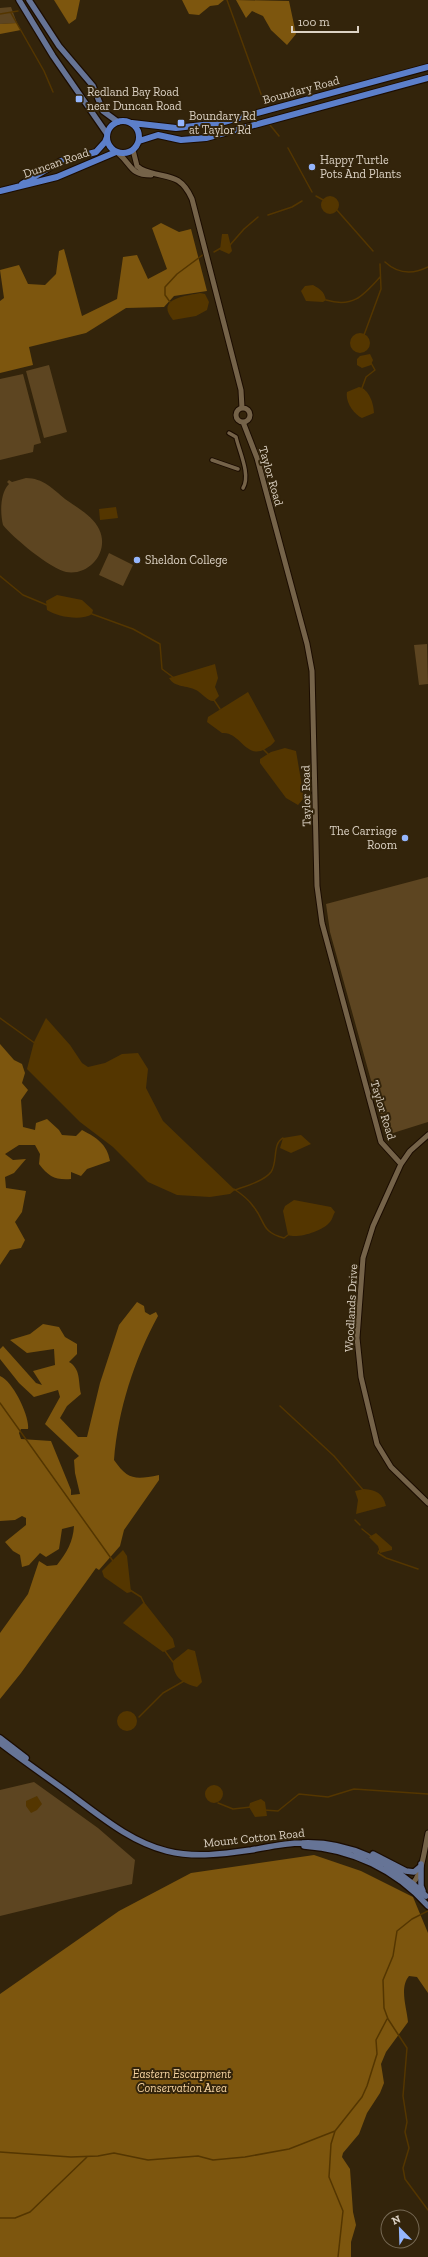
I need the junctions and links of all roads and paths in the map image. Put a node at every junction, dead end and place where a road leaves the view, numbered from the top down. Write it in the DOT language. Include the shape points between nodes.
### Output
graph roads {
  1 [pos="19,0"];
  2 [pos="29,0"];
  3 [pos="428,67"];
  4 [pos="428,78"];
  5 [pos="118,122"];
  6 [pos="132,123"];
  7 [pos="107,135"];
  8 [pos="139,141"];
  9 [pos="133,150"];
  10 [pos="118,153"];
  11 [pos="172,176"];
  12 [pos="1,191"];
  13 [pos="242,408"];
  14 [pos="243,422"];
  15 [pos="229,433"];
  16 [pos="212,460"];
  17 [pos="238,469"];
  18 [pos="243,488"];
  19 [pos="428,1135"];
  20 [pos="401,1164"];
  21 [pos="428,1503"];
  22 [pos="0,1738"];
  23 [pos="0,1744"];
  24 [pos="64,1790"];
  25 [pos="428,1833"];
  26 [pos="280,1845"];
  27 [pos="353,1850"];
  28 [pos="421,1864"];
  29 [pos="403,1883"];
  30 [pos="412,1883"];
  31 [pos="427,1896"];
  32 [pos="428,1902"];
  33 [pos="428,1906"];
  1 -- 7 [label="main road" via="53,56"];
  2 -- 5 [label="main road" via="59,46 93,86 103,111"];
  3 -- 6 [label="highway, Boundary Road" via="220,123 176,128"];
  4 -- 8 [label="highway, Boundary Road" via="206,138 189,141 158,135"];
  5 -- 6 [label="highway"];
  5 -- 7 [label="highway" via="111,126"];
  6 -- 8 [label="highway" via="139,133"];
  7 -- 10 [label="highway" via="109,146"];
  7 -- 12 [label="highway, Duncan Road" via="105,142 96,152 88,156 66,159 20,185"];
  8 -- 9 [label="highway"];
  9 -- 10 [label="highway"];
  9 -- 11 [label="street" via="137,166 141,169"];
  10 -- 11 [label="street" via="137,174"];
  10 -- 12 [label="highway, Duncan Road" via="58,177"];
  11 -- 13 [label="street" via="184,185 192,199 241,390"];
  13 -- 14 [label="street" via="236,415 237,420"];
  13 -- 14 [label="street" via="248,411 250,416"];
  14 -- 20 [label="street, Taylor Road" via="257,458 312,671 318,886 322,922 381,1142"];
  15 -- 18 [label="street" via="236,437 246,479"];
  16 -- 17 [label="street"];
  19 -- 20 [label="street, Woodlands Drive" via="410,1151"];
  20 -- 21 [label="street, Woodlands Drive" via="373,1226 364,1258 357,1338 358,1356 376,1444 391,1468"];
  22 -- 24 [label="main road, Mount Cotton Road"];
  23 -- 24 [label="main road, Mount Cotton Road"];
  24 -- 26 [label="main road, Mount Cotton Road" via="131,1837 168,1851 189,1855 212,1855"];
  25 -- 28 [label="street"];
  26 -- 27 [label="main road, Mount Cotton Road" via="320,1843"];
  26 -- 29 [label="main road" via="319,1848 348,1854 375,1865"];
  27 -- 28 [label="main road" via="376,1855 406,1872 414,1872"];
  27 -- 30 [label="main road, Mount Cotton Road" via="384,1863"];
  28 -- 30 [label="main road"];
  28 -- 31 [label="main road" via="421,1886"];
  29 -- 30 [label="street"];
  29 -- 33 [label="main road"];
  30 -- 31 [label="main road, Mount Cotton Road"];
  30 -- 32 [label="main road"];
}
